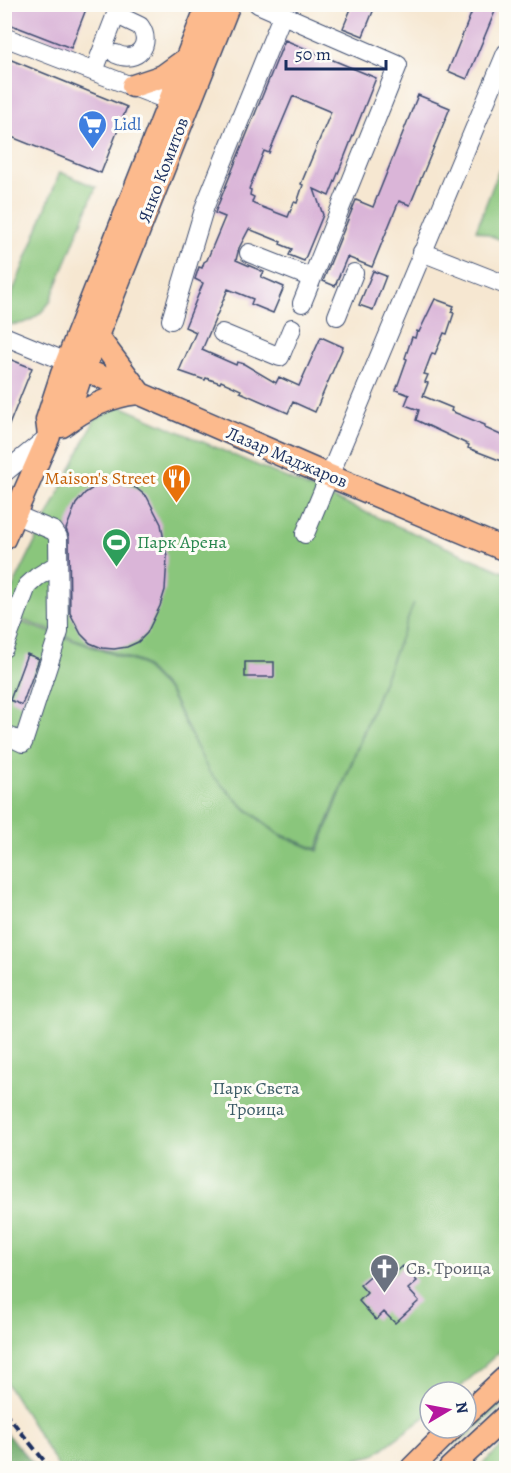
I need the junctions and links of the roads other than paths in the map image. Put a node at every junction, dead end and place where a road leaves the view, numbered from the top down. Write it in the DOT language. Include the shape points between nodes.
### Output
graph roads {
  1 [pos="208,4"];
  2 [pos="229,4"];
  3 [pos="258,4"];
  4 [pos="118,10"];
  5 [pos="282,16"];
  6 [pos="4,37"];
  7 [pos="507,53"];
  8 [pos="116,54"];
  9 [pos="186,59"];
  10 [pos="94,71"];
  11 [pos="134,86"];
  12 [pos="178,104"];
  13 [pos="422,252"];
  14 [pos="249,253"];
  15 [pos="354,273"];
  16 [pos="312,278"];
  17 [pos="507,285"];
  18 [pos="302,303"];
  19 [pos="337,316"];
  20 [pos="171,320"];
  21 [pos="292,328"];
  22 [pos="222,333"];
  23 [pos="4,336"];
  24 [pos="97,336"];
  25 [pos="76,365"];
  26 [pos="140,392"];
  27 [pos="57,430"];
  28 [pos="4,473"];
  29 [pos="329,475"];
  30 [pos="10,512"];
  31 [pos="305,534"];
  32 [pos="4,539"];
  33 [pos="507,550"];
  34 [pos="58,564"];
  35 [pos="4,648"];
  36 [pos="4,734"];
  37 [pos="507,1377"];
  38 [pos="478,1403"];
  39 [pos="507,1416"];
  40 [pos="440,1440"];
  41 [pos="458,1460"];
  42 [pos="412,1468"];
  1 -- 9 [label="main road, Янко Комитов"];
  2 -- 12 [label="main road, Янко Комитов"];
  3 -- 5 [label="street"];
  4 -- 8 [label="street" via="140,26 145,38 138,54"];
  4 -- 10 [label="street"];
  5 -- 16 [label="street" via="398,65"];
  5 -- 20 [label="street" via="205,206"];
  6 -- 10 [label="street"];
  7 -- 13 [label="street"];
  9 -- 11 [label="main road" via="163,76"];
  9 -- 12 [label="main road, Янко Комитов"];
  10 -- 11 [label="street"];
  11 -- 12 [label="street"];
  12 -- 24 [label="main road, Янко Комитов"];
  12 -- 25 [label="main road, Янко Комитов" via="93,296"];
  13 -- 17 [label="street"];
  13 -- 29 [label="street"];
  14 -- 16 [label="street"];
  15 -- 19 [label="street"];
  16 -- 18 [label="street"];
  21 -- 22 [label="street" via="280,357"];
  23 -- 25 [label="street"];
  24 -- 25 [label="main road, Янко Комитов"];
  24 -- 26 [label="main road"];
  25 -- 26 [label="main road, Лазар Маджаров"];
  25 -- 27 [label="main road" via="47,420"];
  26 -- 27 [label="main road" via="105,399"];
  26 -- 29 [label="main road, Лазар Маджаров"];
  27 -- 28 [label="street"];
  27 -- 30 [label="main road"];
  29 -- 31 [label="street"];
  29 -- 33 [label="main road, Лазар Маджаров"];
  30 -- 32 [label="main road"];
  30 -- 34 [label="street" via="54,531 58,537"];
  34 -- 35 [label="street" via="27,586"];
  34 -- 36 [label="street" via="59,632 23,743"];
  37 -- 38 [label="main road"];
  39 -- 41 [label="main road"];
  40 -- 42 [label="main road"];
  41 -- 42 [label="main road"];
}
